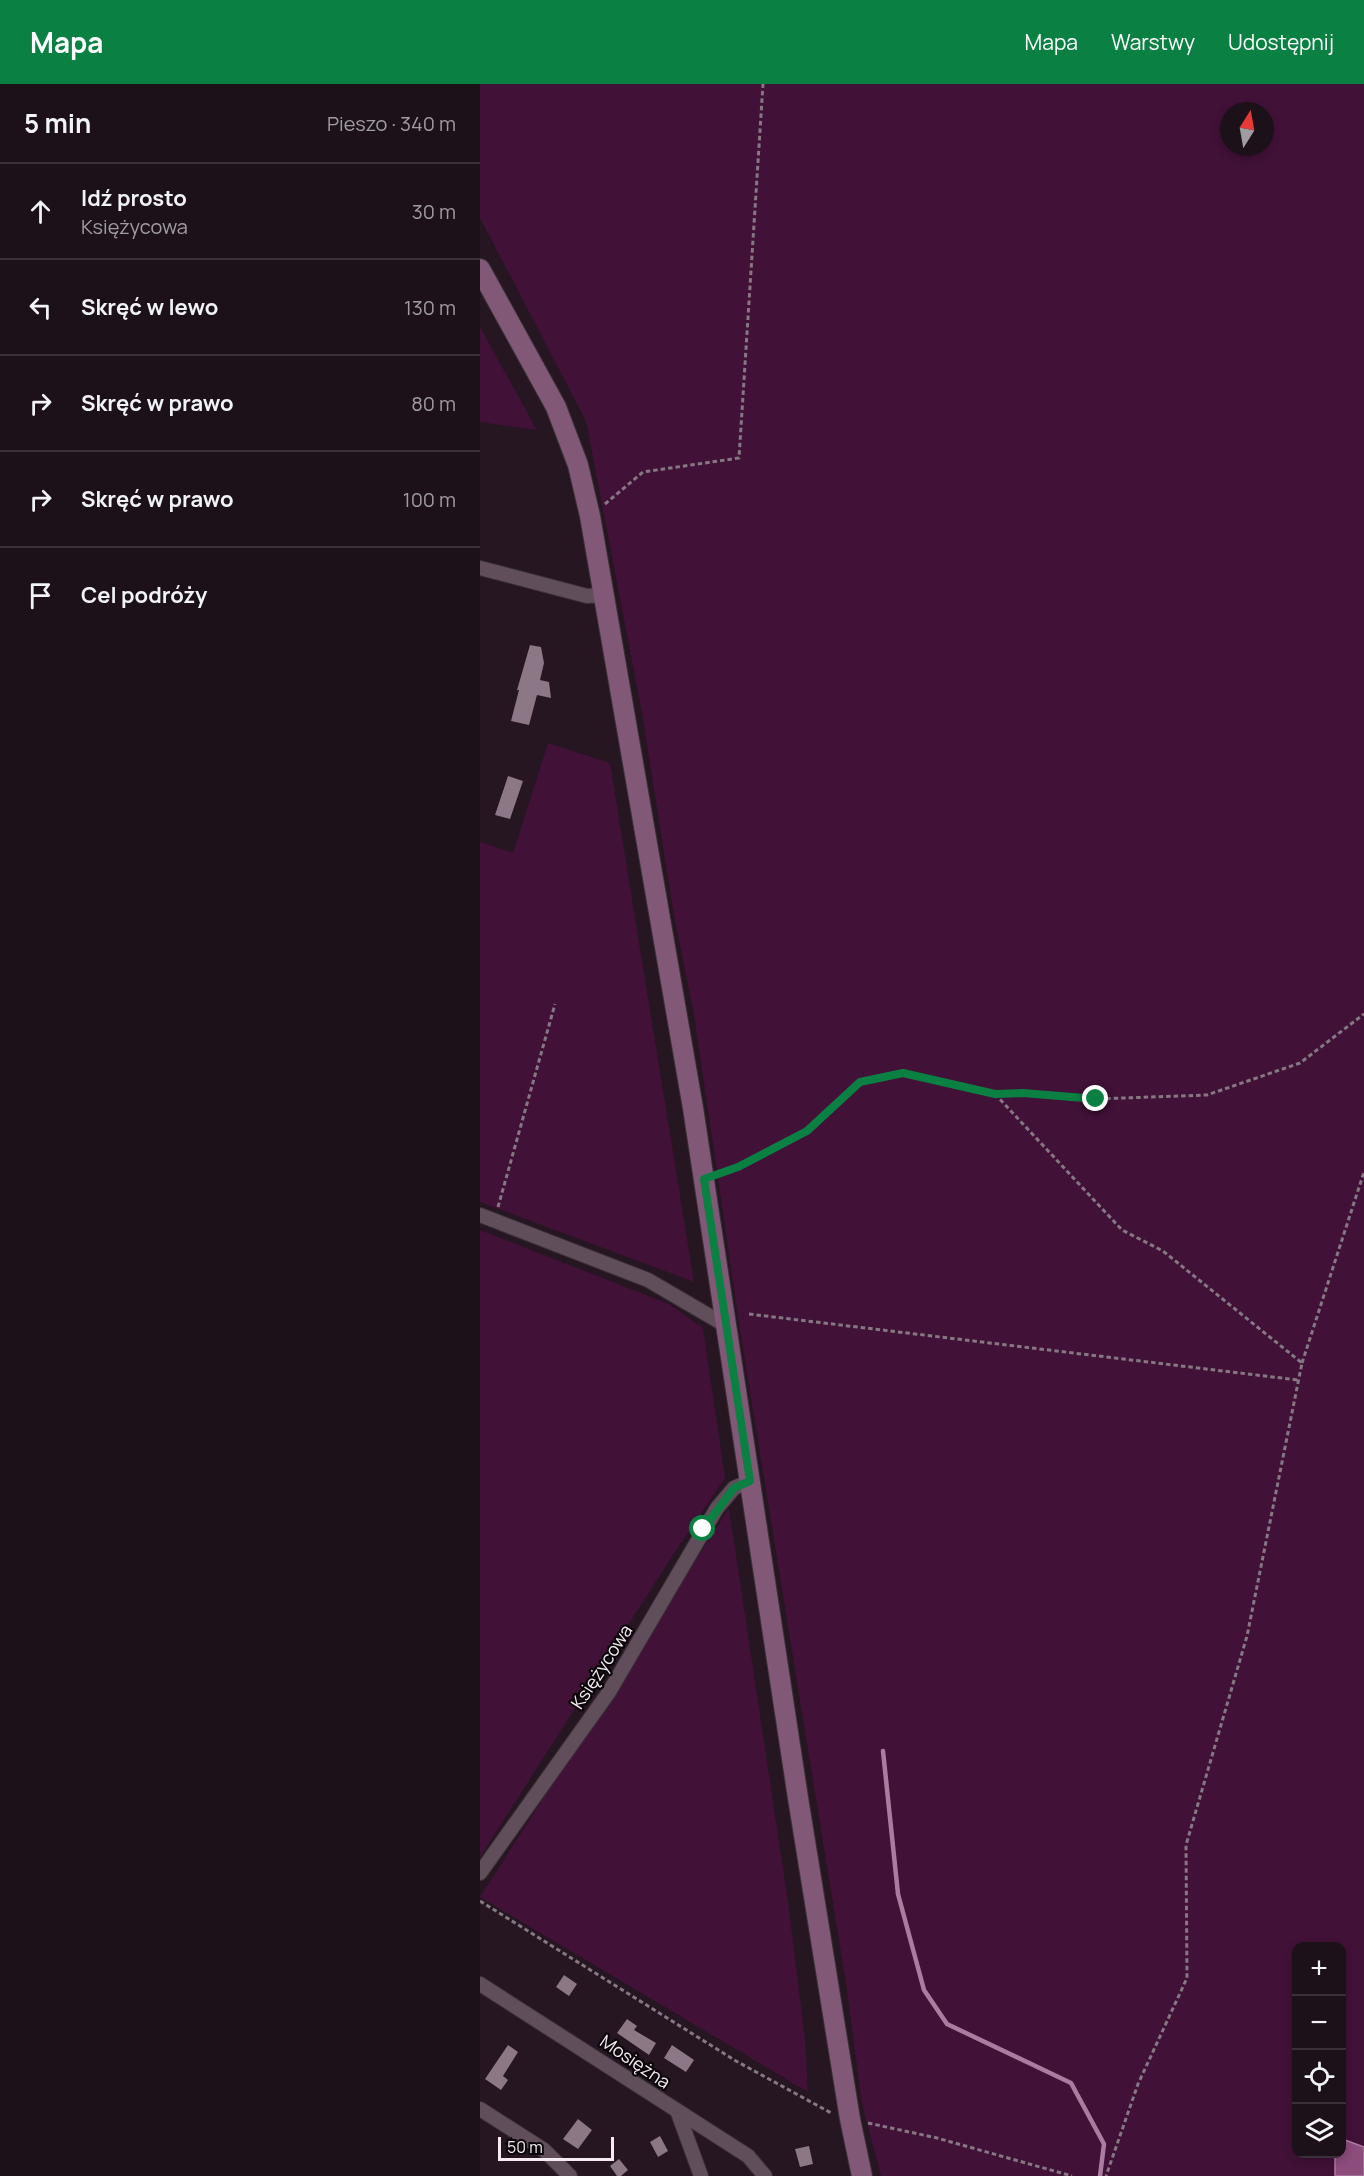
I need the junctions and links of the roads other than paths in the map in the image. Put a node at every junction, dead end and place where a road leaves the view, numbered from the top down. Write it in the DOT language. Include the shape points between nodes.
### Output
graph roads {
  1 [pos="480,269"];
  2 [pos="480,568"];
  3 [pos="605,595"];
  4 [pos="480,1215"];
  5 [pos="725,1325"];
  6 [pos="750,1481"];
  7 [pos="480,1873"];
  8 [pos="480,1984"];
  9 [pos="480,2109"];
  10 [pos="678,2113"];
  11 [pos="570,2176"];
  12 [pos="701,2176"];
  13 [pos="765,2176"];
  14 [pos="862,2176"];
  1 -- 3 [label="street" via="556,407 578,465"];
  2 -- 3 [label="street" via="588,596"];
  3 -- 5 [label="street"];
  4 -- 5 [label="street" via="648,1280"];
  5 -- 6 [label="street"];
  6 -- 7 [label="street, Księżycowa" via="734,1488 717,1508 609,1692"];
  6 -- 14 [label="street"];
  8 -- 10 [label="street, Mosiężna"];
  9 -- 11 [label="street" via="544,2150"];
  10 -- 12 [label="street"];
  10 -- 13 [label="street, Mosiężna" via="748,2156"];
}
